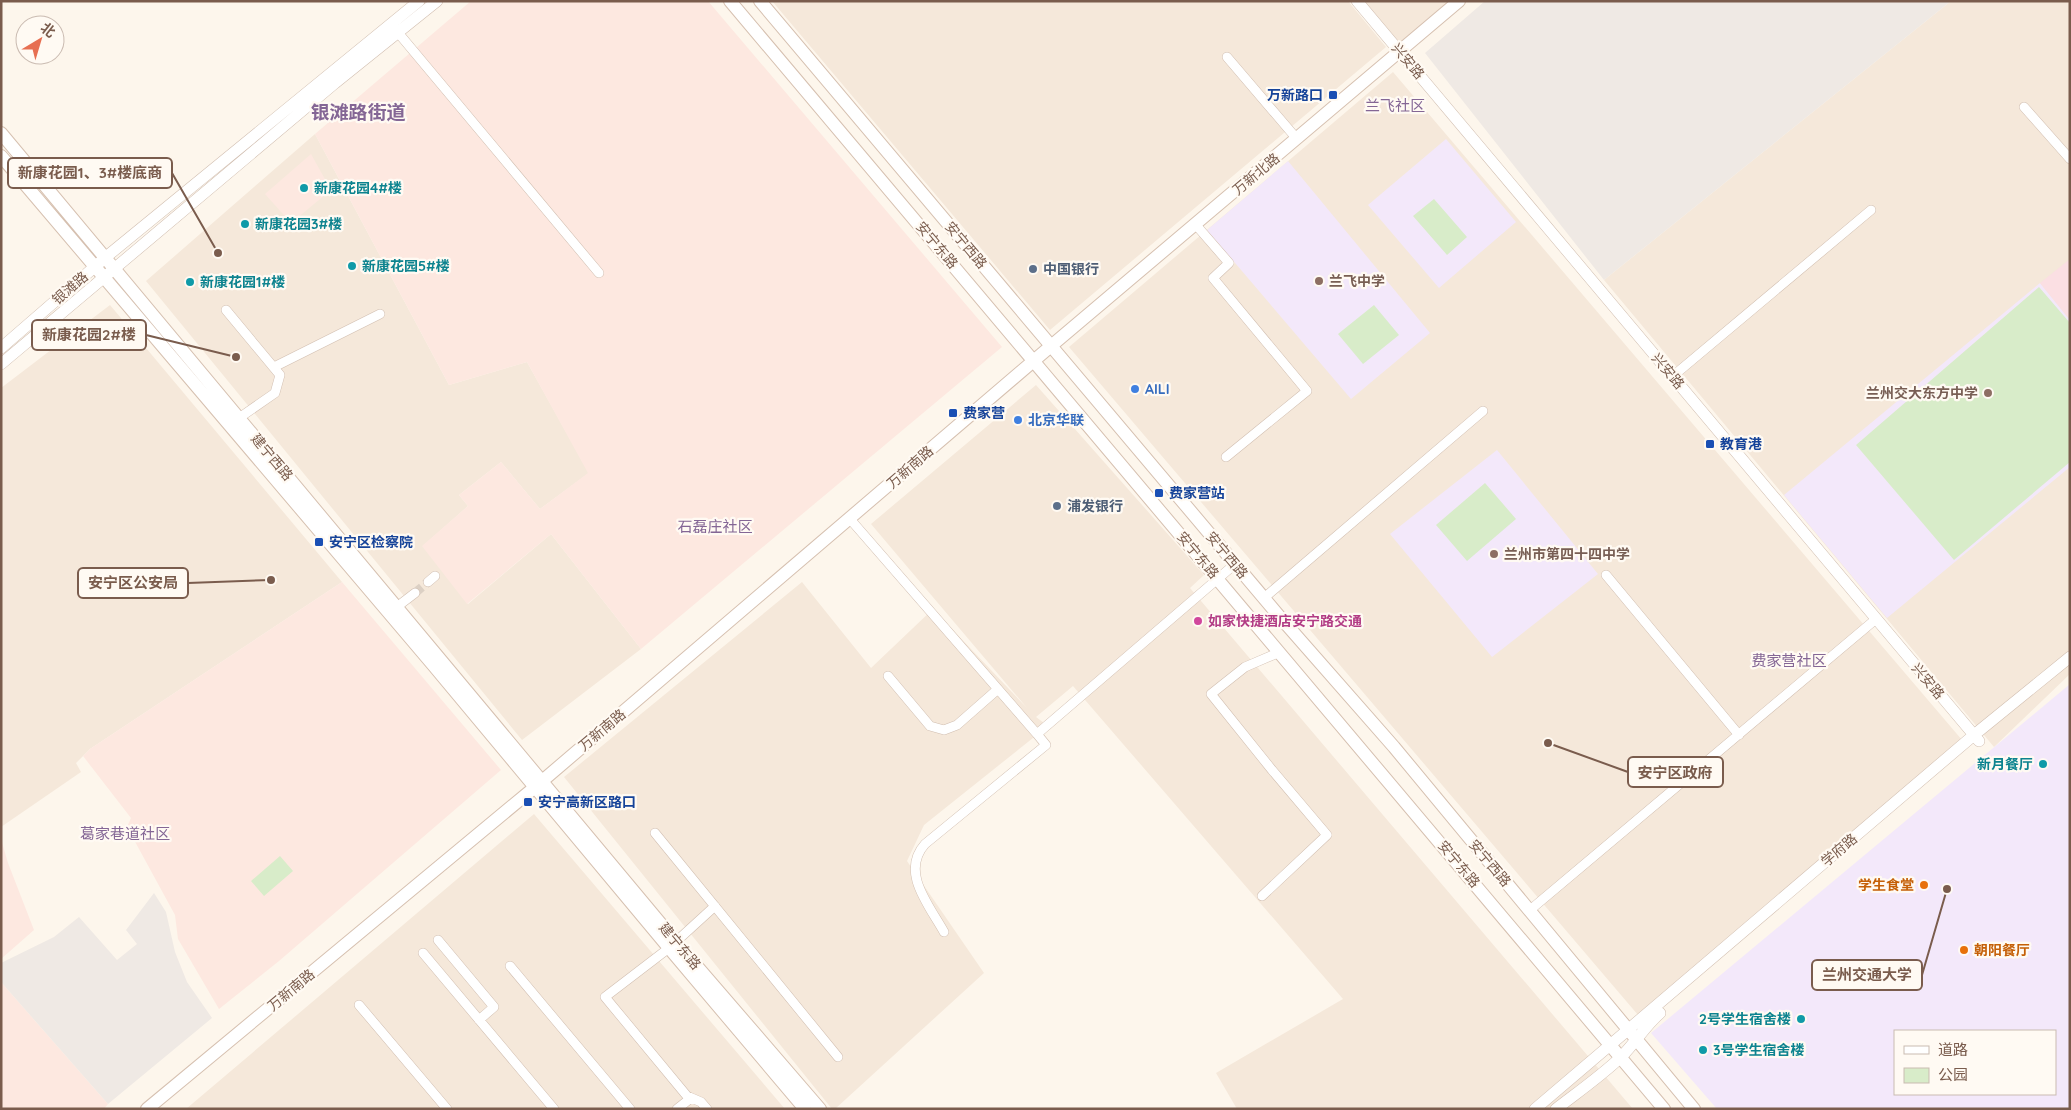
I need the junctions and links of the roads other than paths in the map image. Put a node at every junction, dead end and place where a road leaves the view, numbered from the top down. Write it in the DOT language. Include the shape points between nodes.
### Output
graph roads {
  1 [pos="419,1"];
  2 [pos="437,1"];
  3 [pos="730,1"];
  4 [pos="760,1"];
  5 [pos="1357,1"];
  6 [pos="1459,1"];
  7 [pos="395,29"];
  8 [pos="1400,52"];
  9 [pos="1227,57"];
  10 [pos="2024,107"];
  11 [pos="1,133"];
  12 [pos="1297,139"];
  13 [pos="1,156"];
  14 [pos="2070,160"];
  15 [pos="1871,210"];
  16 [pos="1196,224"];
  17 [pos="106,257"];
  18 [pos="94,267"];
  19 [pos="114,268"];
  20 [pos="599,273"];
  21 [pos="103,278"];
  22 [pos="226,310"];
  23 [pos="380,314"];
  24 [pos="1051,346"];
  25 [pos="1,348"];
  26 [pos="1034,360"];
  27 [pos="1,364"];
  28 [pos="274,367"];
  29 [pos="1672,376"];
  30 [pos="1482,411"];
  31 [pos="239,418"];
  32 [pos="1226,458"];
  33 [pos="850,519"];
  34 [pos="1235,564"];
  35 [pos="1606,575"];
  36 [pos="1218,579"];
  37 [pos="415,593"];
  38 [pos="1264,598"];
  39 [pos="398,606"];
  40 [pos="1876,619"];
  41 [pos="1280,652"];
  42 [pos="2070,656"];
  43 [pos="2070,666"];
  44 [pos="888,676"];
  45 [pos="998,689"];
  46 [pos="1037,734"];
  47 [pos="1739,735"];
  48 [pos="1976,738"];
  49 [pos="538,785"];
  50 [pos="655,832"];
  51 [pos="1262,896"];
  52 [pos="715,906"];
  53 [pos="1530,910"];
  54 [pos="944,932"];
  55 [pos="438,940"];
  56 [pos="672,945"];
  57 [pos="423,953"];
  58 [pos="510,966"];
  59 [pos="359,1005"];
  60 [pos="479,1020"];
  61 [pos="1628,1030"];
  62 [pos="1636,1041"];
  63 [pos="1610,1044"];
  64 [pos="838,1057"];
  65 [pos="1620,1057"];
  66 [pos="1665,1074"];
  67 [pos="1647,1089"];
  68 [pos="690,1098"];
  69 [pos="147,1109"];
  70 [pos="447,1109"];
  71 [pos="554,1109"];
  72 [pos="630,1109"];
  73 [pos="676,1109"];
  74 [pos="707,1109"];
  75 [pos="805,1109"];
  76 [pos="820,1109"];
  77 [pos="1535,1109"];
  78 [pos="1556,1109"];
  79 [pos="1664,1109"];
  80 [pos="1694,1109"];
  1 -- 7 [label="street"];
  2 -- 7 [label="street"];
  3 -- 26 [label="main road, 安宁东路"];
  4 -- 24 [label="main road, 安宁西路"];
  5 -- 8 [label="street, 兴安路"];
  6 -- 8 [label="main road, 万新北路"];
  7 -- 17 [label="street, 银滩路" via="327,75"];
  7 -- 19 [label="street, 银滩路"];
  7 -- 20 [label="street"];
  8 -- 12 [label="main road, 万新北路"];
  8 -- 29 [label="street, 兴安路"];
  9 -- 12 [label="street"];
  10 -- 14 [label="street"];
  11 -- 17 [label="main road, 建宁西路"];
  12 -- 16 [label="main road, 万新北路"];
  13 -- 18 [label="main road, 建宁西路"];
  15 -- 29 [label="street"];
  16 -- 24 [label="main road, 万新北路"];
  16 -- 32 [label="street" via="1229,263 1213,278 1307,391"];
  17 -- 18 [label="street, 银滩路"];
  17 -- 19 [label="main road, 建宁西路"];
  18 -- 21 [label="main road, 建宁西路"];
  18 -- 25 [label="street, 银滩路"];
  19 -- 21 [label="street, 银滩路"];
  19 -- 31 [label="main road, 建宁西路"];
  21 -- 27 [label="street, 银滩路"];
  21 -- 49 [label="main road, 建宁西路"];
  22 -- 28 [label="street"];
  23 -- 28 [label="street"];
  24 -- 26 [label="main road, 万新南路"];
  24 -- 34 [label="main road, 安宁西路"];
  26 -- 33 [label="main road, 万新南路"];
  26 -- 36 [label="main road, 安宁东路"];
  28 -- 31 [label="street" via="280,375 275,393"];
  29 -- 40 [label="street, 兴安路"];
  30 -- 38 [label="street"];
  31 -- 39 [label="main road, 建宁西路"];
  33 -- 45 [label="street"];
  33 -- 49 [label="main road, 万新南路"];
  34 -- 36 [label="street"];
  34 -- 38 [label="main road, 安宁西路"];
  35 -- 47 [label="street"];
  36 -- 41 [label="main road, 安宁东路"];
  36 -- 46 [label="street"];
  37 -- 39 [label="street"];
  38 -- 53 [label="main road, 安宁西路"];
  39 -- 49 [label="main road, 建宁西路"];
  40 -- 47 [label="street"];
  40 -- 48 [label="street, 兴安路"];
  41 -- 51 [label="street" via="1245,667 1211,694 1327,835"];
  41 -- 63 [label="main road, 安宁东路"];
  42 -- 48 [label="street, 学府路"];
  43 -- 48 [label="street, 学府路"];
  44 -- 45 [label="street" via="930,726 944,730 956,725"];
  45 -- 46 [label="street"];
  46 -- 54 [label="street" via="1046,745 918,853 914,873"];
  47 -- 53 [label="street"];
  48 -- 61 [label="street, 学府路"];
  48 -- 62 [label="street, 学府路" via="1650,1022"];
  49 -- 56 [label="main road, 建宁东路"];
  49 -- 69 [label="main road, 万新南路"];
  50 -- 52 [label="street"];
  52 -- 56 [label="street"];
  52 -- 64 [label="street"];
  53 -- 61 [label="main road, 安宁西路"];
  55 -- 60 [label="street" via="494,1007"];
  56 -- 68 [label="street" via="605,997"];
  56 -- 75 [label="main road, 建宁东路"];
  56 -- 76 [label="main road, 建宁东路"];
  57 -- 60 [label="street"];
  58 -- 72 [label="street"];
  59 -- 70 [label="street"];
  60 -- 71 [label="street"];
  61 -- 62 [label="main road, 安宁西路"];
  61 -- 63 [label="street, 学府路"];
  62 -- 65 [label="street, 学府路"];
  62 -- 66 [label="main road, 安宁西路"];
  63 -- 65 [label="main road, 安宁东路"];
  63 -- 77 [label="street, 学府路"];
  65 -- 67 [label="main road, 安宁东路"];
  65 -- 78 [label="street, 学府路"];
  66 -- 67 [label="main road" via="1651,1079"];
  66 -- 80 [label="main road, 安宁西路"];
  67 -- 79 [label="main road, 安宁东路"];
  68 -- 73 [label="street"];
  68 -- 74 [label="street" via="701,1102"];
}
